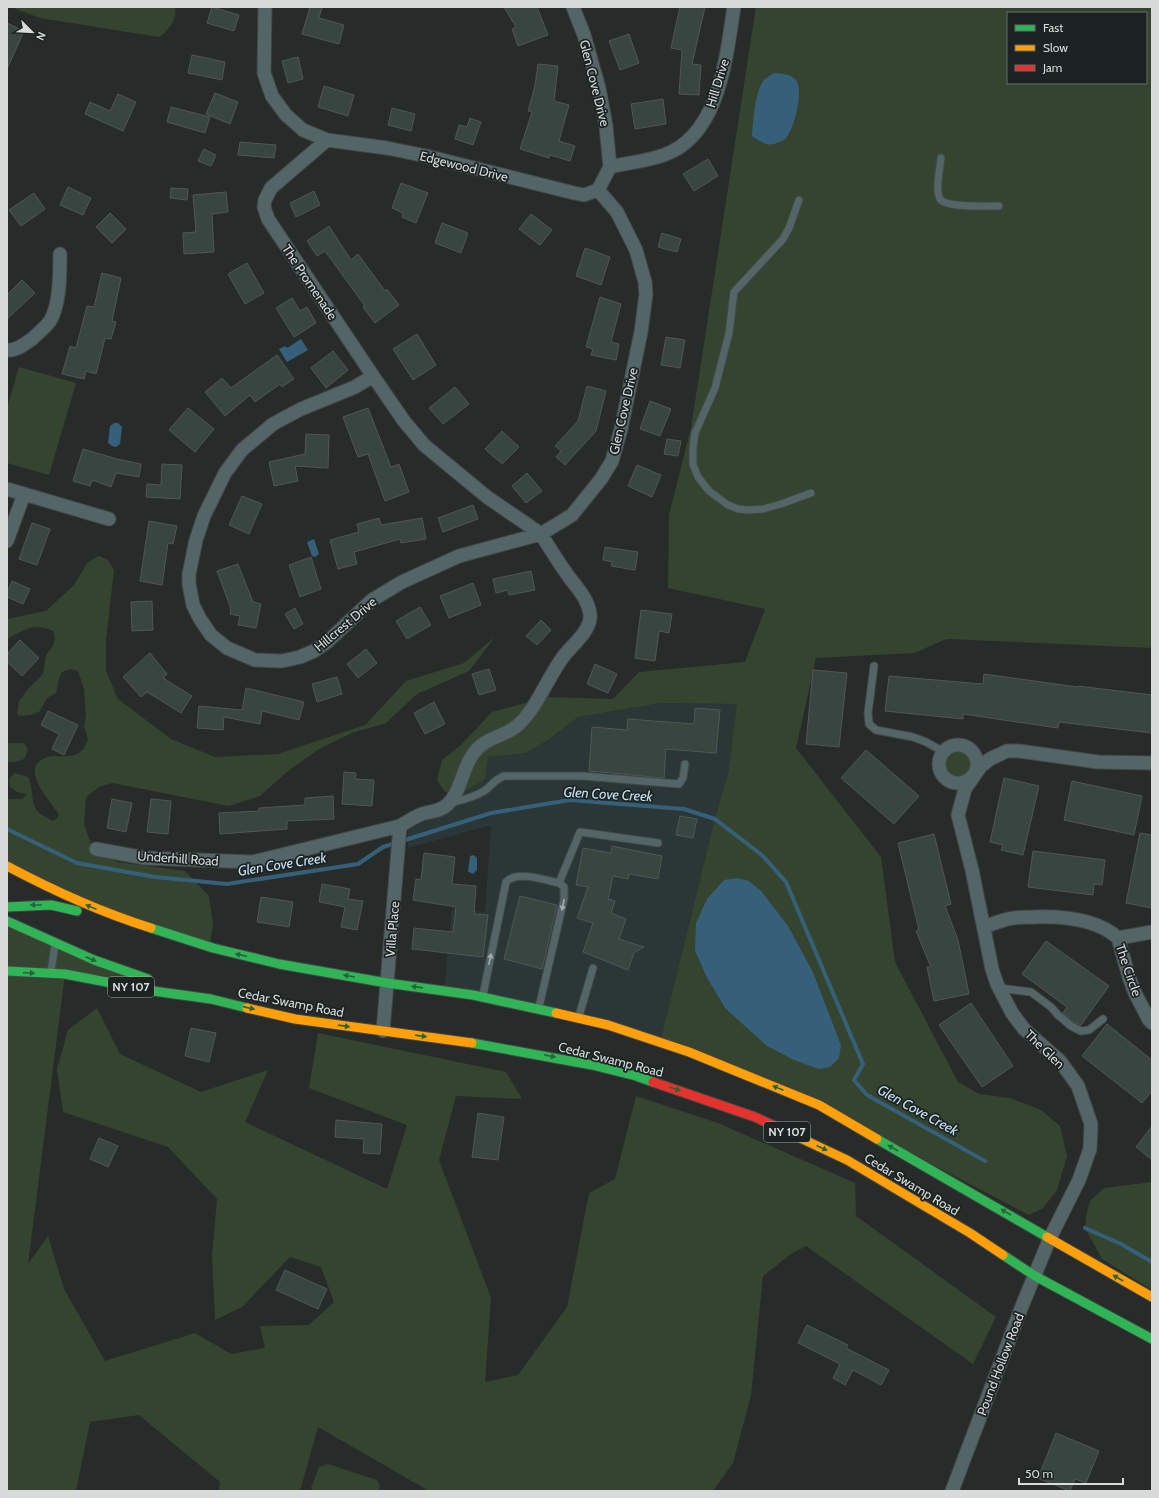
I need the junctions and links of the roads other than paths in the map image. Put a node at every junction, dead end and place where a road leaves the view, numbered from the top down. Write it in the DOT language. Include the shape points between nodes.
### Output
graph roads {
  1 [pos="265,7"];
  2 [pos="573,7"];
  3 [pos="734,7"];
  4 [pos="327,140"];
  5 [pos="941,158"];
  6 [pos="610,167"];
  7 [pos="598,190"];
  8 [pos="799,200"];
  9 [pos="999,206"];
  10 [pos="60,254"];
  11 [pos="7,350"];
  12 [pos="373,376"];
  13 [pos="7,489"];
  14 [pos="811,493"];
  15 [pos="24,494"];
  16 [pos="109,519"];
  17 [pos="541,534"];
  18 [pos="7,541"];
  19 [pos="874,666"];
  20 [pos="944,752"];
  21 [pos="1152,763"];
  22 [pos="685,764"];
  23 [pos="974,775"];
  24 [pos="448,804"];
  25 [pos="400,829"];
  26 [pos="658,843"];
  27 [pos="96,848"];
  28 [pos="7,866"];
  29 [pos="560,883"];
  30 [pos="7,907"];
  31 [pos="84,914"];
  32 [pos="7,921"];
  33 [pos="128,921"];
  34 [pos="109,922"];
  35 [pos="984,927"];
  36 [pos="1152,932"];
  37 [pos="1118,938"];
  38 [pos="55,943"];
  39 [pos="592,968"];
  40 [pos="7,971"];
  41 [pos="50,974"];
  42 [pos="387,983"];
  43 [pos="999,988"];
  44 [pos="482,997"];
  45 [pos="212,999"];
  46 [pos="539,1009"];
  47 [pos="579,1018"];
  48 [pos="1103,1019"];
  49 [pos="1152,1023"];
  50 [pos="383,1031"];
  51 [pos="1050,1238"];
  52 [pos="1035,1276"];
  53 [pos="1152,1297"];
  54 [pos="1152,1339"];
  55 [pos="952,1491"];
  1 -- 4 [label="street" via="264,73 272,96 286,115 303,130"];
  2 -- 6 [label="street, Glen Cove Drive" via="599,88"];
  3 -- 6 [label="street, Hill Drive" via="718,89 697,130 684,144 664,155"];
  4 -- 7 [label="street, Edgewood Drive" via="426,156 584,195"];
  4 -- 12 [label="street, The Promenade" via="270,188 264,208 277,233"];
  5 -- 9 [label="lane" via="938,193 940,200 955,204"];
  6 -- 7 [label="street"];
  7 -- 17 [label="street, Glen Cove Drive" via="617,212 636,250 646,294 641,332 612,461 572,515"];
  8 -- 14 [label="lane" via="783,239 734,292 728,333 715,388 695,433 693,448 698,477 709,491 738,509 763,509"];
  10 -- 11 [label="street" via="60,274 54,312 49,322 26,344"];
  12 -- 17 [label="street, The Promenade" via="424,445 487,497"];
  12 -- 17 [label="street, Hillcrest Drive" via="355,387 301,409 273,424 242,450 225,473 204,516 189,574 193,605 211,635 227,648 255,660 282,661 300,657 327,642 372,600 402,582 459,556"];
  13 -- 15 [label="street"];
  15 -- 16 [label="street"];
  15 -- 18 [label="street"];
  17 -- 24 [label="street" via="587,601 590,615 588,624 519,724 512,730 485,741 474,752"];
  19 -- 20 [label="lane" via="869,724 876,730 913,737"];
  20 -- 23 [label="street, The Glen" via="949,747 962,745 972,751 977,763"];
  20 -- 23 [label="street, The Glen" via="940,762 947,779 958,783"];
  21 -- 23 [label="street, The Glen" via="1098,762 1008,751 985,762"];
  22 -- 24 [label="lane" via="683,778 679,784 583,776 504,776 471,798"];
  23 -- 35 [label="street, The Glen" via="966,789 958,815"];
  24 -- 25 [label="street" via="440,810 421,815"];
  25 -- 27 [label="street, Underhill Road" via="253,862 145,858"];
  25 -- 42 [label="street, Villa Place"];
  26 -- 29 [label="lane" via="580,832"];
  33 -- 28 [label="main road, Cedar Swamp Road, one-way" via="52,890"];
  44 -- 29 [label="lane, one-way" via="506,882 520,876"];
  29 -- 46 [label="lane, one-way" via="564,887 564,899"];
  31 -- 30 [label="main road, one-way" via="50,905"];
  32 -- 38 [label="main road"];
  33 -- 34 [label="main road, NY 107"];
  42 -- 33 [label="main road, Cedar Swamp Road / NY 107, one-way" via="279,964 213,948"];
  35 -- 37 [label="street" via="1018,917 1054,917 1094,923"];
  35 -- 43 [label="street, The Glen" via="992,969"];
  36 -- 37 [label="street"];
  37 -- 49 [label="street, The Circle" via="1135,993"];
  38 -- 41 [label="lane"];
  38 -- 45 [label="main road, one-way" via="94,960"];
  39 -- 47 [label="lane"];
  40 -- 41 [label="main road, Cedar Swamp Road / NY 107, one-way"];
  41 -- 45 [label="main road, Cedar Swamp Road / NY 107" via="65,974"];
  44 -- 42 [label="main road, Cedar Swamp Road / NY 107, one-way"];
  42 -- 50 [label="street, Villa Place"];
  43 -- 48 [label="lane" via="1031,992 1071,1026 1081,1031 1089,1030"];
  43 -- 51 [label="street, The Glen" via="1024,1029 1060,1061 1078,1086 1091,1124 1090,1149 1079,1180"];
  44 -- 46 [label="main road, Cedar Swamp Road / NY 107"];
  45 -- 50 [label="main road, Cedar Swamp Road / NY 107, one-way" via="294,1019"];
  46 -- 47 [label="main road, Cedar Swamp Road / NY 107"];
  51 -- 47 [label="main road, Cedar Swamp Road / NY 107, one-way" via="819,1105 688,1052"];
  50 -- 52 [label="main road, Cedar Swamp Road / NY 107, one-way" via="490,1045 592,1065 636,1076 755,1117 847,1160 970,1233"];
  51 -- 52 [label="street, Pound Hollow Road"];
  53 -- 51 [label="main road, Cedar Swamp Road / NY 107, one-way"];
  52 -- 54 [label="main road, Cedar Swamp Road / NY 107"];
  52 -- 55 [label="street, Pound Hollow Road"];
}
